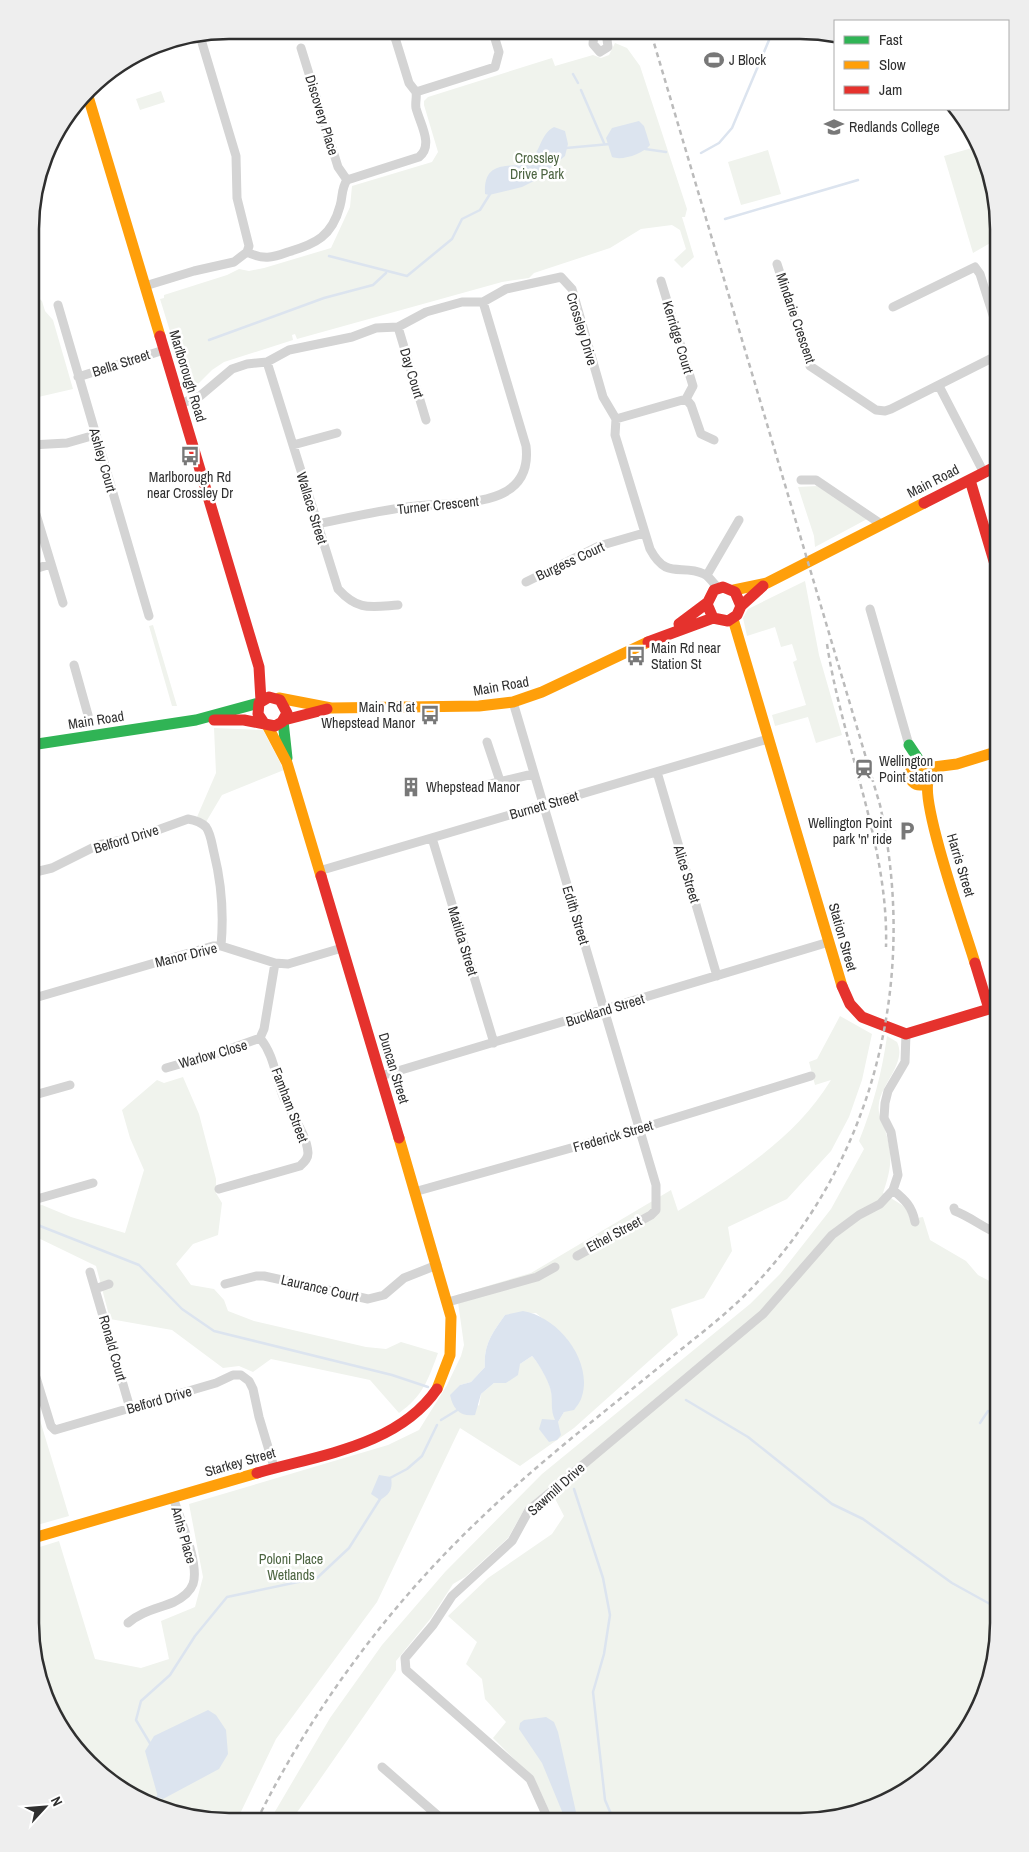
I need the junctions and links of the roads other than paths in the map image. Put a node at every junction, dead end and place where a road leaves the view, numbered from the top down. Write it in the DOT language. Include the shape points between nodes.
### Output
graph roads {
  1 [pos="395,39"];
  2 [pos="495,39"];
  3 [pos="593,39"];
  4 [pos="607,39"];
  5 [pos="201,40"];
  6 [pos="301,48"];
  7 [pos="416,92"];
  8 [pos="89,100"];
  9 [pos="347,180"];
  10 [pos="247,252"];
  11 [pos="778,264"];
  12 [pos="661,281"];
  13 [pos="145,286"];
  14 [pos="483,302"];
  15 [pos="58,305"];
  16 [pos="990,306"];
  17 [pos="893,307"];
  18 [pos="398,327"];
  19 [pos="164,350"];
  20 [pos="990,359"];
  21 [pos="267,362"];
  22 [pos="78,377"];
  23 [pos="939,386"];
  24 [pos="686,399"];
  25 [pos="180,404"];
  26 [pos="616,419"];
  27 [pos="426,420"];
  28 [pos="337,433"];
  29 [pos="95,434"];
  30 [pos="714,440"];
  31 [pos="39,445"];
  32 [pos="293,445"];
  33 [pos="990,470"];
  34 [pos="984,473"];
  35 [pos="801,480"];
  36 [pos="970,480"];
  37 [pos="738,520"];
  38 [pos="39,524"];
  39 [pos="317,524"];
  40 [pos="881,524"];
  41 [pos="644,533"];
  42 [pos="990,548"];
  43 [pos="51,564"];
  44 [pos="39,568"];
  45 [pos="707,575"];
  46 [pos="526,582"];
  47 [pos="767,583"];
  48 [pos="718,588"];
  49 [pos="734,590"];
  50 [pos="63,603"];
  51 [pos="707,603"];
  52 [pos="398,605"];
  53 [pos="741,606"];
  54 [pos="870,609"];
  55 [pos="149,616"];
  56 [pos="714,618"];
  57 [pos="733,618"];
  58 [pos="662,635"];
  59 [pos="74,665"];
  60 [pos="259,668"];
  61 [pos="278,698"];
  62 [pos="260,702"];
  63 [pos="513,702"];
  64 [pos="331,708"];
  65 [pos="88,715"];
  66 [pos="196,720"];
  67 [pos="283,720"];
  68 [pos="265,724"];
  69 [pos="768,739"];
  70 [pos="487,742"];
  71 [pos="39,744"];
  72 [pos="909,745"];
  73 [pos="990,754"];
  74 [pos="288,763"];
  75 [pos="957,764"];
  76 [pos="925,767"];
  77 [pos="911,769"];
  78 [pos="657,772"];
  79 [pos="533,774"];
  80 [pos="500,781"];
  81 [pos="928,781"];
  82 [pos="914,784"];
  83 [pos="477,787"];
  84 [pos="542,805"];
  85 [pos="931,816"];
  86 [pos="432,838"];
  87 [pos="319,871"];
  88 [pos="39,872"];
  89 [pos="830,942"];
  90 [pos="221,946"];
  91 [pos="342,948"];
  92 [pos="275,963"];
  93 [pos="717,976"];
  94 [pos="990,996"];
  95 [pos="39,997"];
  96 [pos="990,1009"];
  97 [pos="606,1010"];
  98 [pos="906,1034"];
  99 [pos="260,1038"];
  100 [pos="494,1043"];
  101 [pos="166,1068"];
  102 [pos="381,1076"];
  103 [pos="811,1076"];
  104 [pos="70,1085"];
  105 [pos="39,1094"];
  106 [pos="639,1129"];
  107 [pos="93,1183"];
  108 [pos="219,1190"];
  109 [pos="893,1190"];
  110 [pos="414,1192"];
  111 [pos="39,1198"];
  112 [pos="954,1208"];
  113 [pos="915,1222"];
  114 [pos="990,1231"];
  115 [pos="577,1256"];
  116 [pos="437,1265"];
  117 [pos="555,1267"];
  118 [pos="90,1272"];
  119 [pos="109,1284"];
  120 [pos="225,1284"];
  121 [pos="95,1289"];
  122 [pos="448,1302"];
  123 [pos="441,1383"];
  124 [pos="39,1387"];
  125 [pos="130,1408"];
  126 [pos="274,1467"];
  127 [pos="173,1497"];
  128 [pos="39,1537"];
  129 [pos="128,1623"];
  130 [pos="382,1767"];
  131 [pos="435,1813"];
  132 [pos="545,1813"];
  1 -- 7 [label="street" via="409,83"];
  2 -- 7 [label="street" via="499,52 495,67"];
  3 -- 4 [label="street" via="593,44 600,52 608,47"];
  5 -- 10 [label="street" via="236,156 237,198 248,237"];
  6 -- 9 [label="street, Discovery Place" via="338,167"];
  7 -- 9 [label="street" via="415,105 428,145 425,152"];
  8 -- 13 [label="street, Marlborough Road"];
  9 -- 10 [label="street" via="328,232 318,242 269,258 260,259"];
  10 -- 13 [label="street" via="234,262"];
  11 -- 23 [label="street, Mindarie Crescent" via="810,366 876,410 885,411"];
  12 -- 24 [label="street, Kerridge Court" via="693,386"];
  13 -- 19 [label="street, Marlborough Road"];
  14 -- 18 [label="street, Crossley Drive" via="462,302 426,312"];
  14 -- 26 [label="street, Crossley Drive" via="506,289 551,278 560,277 567,282 572,289 603,397"];
  14 -- 39 [label="street, Turner Crescent" via="526,446 524,472 512,487 472,503 410,506"];
  15 -- 22 [label="street, Ashley Court"];
  16 -- 17 [label="street" via="976,267"];
  18 -- 21 [label="street, Crossley Drive" via="376,328 352,337 289,350"];
  18 -- 27 [label="street, Day Court"];
  19 -- 22 [label="street, Bella Street"];
  19 -- 25 [label="street, Marlborough Road"];
  20 -- 23 [label="street, Mindarie Crescent"];
  21 -- 25 [label="street, Crossley Drive" via="232,369 200,396"];
  21 -- 32 [label="street, Wallace Street"];
  22 -- 29 [label="street, Ashley Court"];
  23 -- 34 [label="street"];
  24 -- 26 [label="street"];
  24 -- 30 [label="street" via="701,434"];
  25 -- 60 [label="street, Marlborough Road"];
  26 -- 41 [label="street, Crossley Drive" via="615,435"];
  28 -- 32 [label="street"];
  29 -- 31 [label="street" via="67,443"];
  29 -- 55 [label="street, Ashley Court"];
  32 -- 39 [label="street, Wallace Street"];
  33 -- 34 [label="street, Main Road"];
  34 -- 36 [label="street, Main Road"];
  35 -- 40 [label="street" via="816,480"];
  36 -- 40 [label="street, Main Road"];
  36 -- 42 [label="street"];
  37 -- 45 [label="street"];
  38 -- 43 [label="street"];
  39 -- 52 [label="street, Wallace Street" via="338,590 349,601 365,608"];
  40 -- 47 [label="street, Main Road"];
  41 -- 45 [label="street, Crossley Drive" via="656,560 666,568"];
  41 -- 46 [label="street, Burgess Court" via="599,546"];
  43 -- 44 [label="street"];
  43 -- 50 [label="street"];
  45 -- 48 [label="street"];
  47 -- 49 [label="street, Main Road"];
  47 -- 53 [label="street, Main Road"];
  48 -- 49 [label="street, Main Road"];
  48 -- 51 [label="street, Main Road" via="710,594"];
  49 -- 53 [label="street"];
  51 -- 56 [label="street"];
  51 -- 58 [label="street, Main Road"];
  53 -- 57 [label="street, Main Road"];
  54 -- 72 [label="street"];
  56 -- 57 [label="street, Main Road" via="723,621"];
  56 -- 58 [label="street, Main Road"];
  57 -- 69 [label="street, Station Street"];
  58 -- 63 [label="street, Main Road" via="542,692"];
  59 -- 65 [label="street"];
  60 -- 61 [label="street, Marlborough Road"];
  60 -- 62 [label="street, Marlborough Road"];
  61 -- 62 [label="street" via="269,697"];
  61 -- 64 [label="street, Main Road"];
  61 -- 67 [label="street" via="286,707"];
  62 -- 66 [label="street, Main Road"];
  62 -- 68 [label="street" via="258,714"];
  63 -- 64 [label="street, Main Road" via="479,706"];
  63 -- 79 [label="street, Edith Street"];
  64 -- 67 [label="street, Main Road"];
  66 -- 68 [label="street, Main Road" via="246,720"];
  66 -- 71 [label="street, Main Road"];
  67 -- 68 [label="street" via="277,725"];
  67 -- 74 [label="street, Duncan Street"];
  68 -- 74 [label="street, Duncan Street"];
  69 -- 78 [label="street, Burnett Street"];
  69 -- 89 [label="street, Station Street"];
  70 -- 80 [label="street"];
  72 -- 76 [label="street"];
  72 -- 77 [label="street"];
  73 -- 75 [label="street"];
  74 -- 87 [label="street, Duncan Street"];
  75 -- 76 [label="street"];
  75 -- 81 [label="street"];
  76 -- 77 [label="street"];
  76 -- 81 [label="street" via="930,773"];
  77 -- 82 [label="street" via="909,777"];
  78 -- 84 [label="street, Burnett Street"];
  78 -- 93 [label="street, Alice Street"];
  79 -- 80 [label="street"];
  79 -- 84 [label="street, Edith Street"];
  80 -- 83 [label="street"];
  81 -- 82 [label="street" via="922,786"];
  81 -- 85 [label="street, Harris Street" via="926,790"];
  82 -- 85 [label="street, Harris Street"];
  84 -- 86 [label="street, Burnett Street"];
  84 -- 97 [label="street, Edith Street"];
  85 -- 94 [label="street, Harris Street"];
  86 -- 87 [label="street, Burnett Street"];
  86 -- 100 [label="street, Matilda Street"];
  87 -- 91 [label="street, Duncan Street"];
  88 -- 90 [label="street, Belford Drive" via="98,845 141,836 188,819 195,820 205,827 210,837 222,885"];
  89 -- 93 [label="street, Buckland Street"];
  89 -- 98 [label="street, Station Street" via="850,1004 873,1023"];
  90 -- 92 [label="street, Manor Drive"];
  90 -- 95 [label="street, Manor Drive"];
  91 -- 92 [label="street, Manor Drive" via="288,964"];
  91 -- 102 [label="street, Duncan Street"];
  92 -- 99 [label="street"];
  93 -- 97 [label="street, Buckland Street"];
  96 -- 98 [label="street"];
  97 -- 100 [label="street, Buckland Street"];
  97 -- 106 [label="street, Edith Street"];
  98 -- 109 [label="street" via="905,1062 885,1104 884,1118 891,1132 898,1175"];
  99 -- 101 [label="street, Warlow Close"];
  99 -- 108 [label="street, Famham Street" via="272,1056 284,1096 297,1119 308,1154 300,1166"];
  100 -- 102 [label="street, Buckland Street"];
  102 -- 110 [label="street, Duncan Street"];
  103 -- 106 [label="street, Frederick Street"];
  104 -- 105 [label="street"];
  106 -- 110 [label="street, Frederick Street"];
  106 -- 115 [label="street, Ethel Street" via="656,1185 656,1210 651,1216"];
  107 -- 111 [label="street"];
  109 -- 113 [label="street" via="906,1201"];
  109 -- 132 [label="street, Sawmill Drive" via="880,1204 832,1235 796,1278 742,1332 529,1510 512,1541 452,1596 405,1658 406,1670 530,1780"];
  110 -- 116 [label="street, Duncan Street"];
  112 -- 114 [label="street"];
  116 -- 120 [label="street, Laurance Court" via="404,1278 384,1296 368,1299 264,1276"];
  116 -- 122 [label="street, Duncan Street"];
  117 -- 122 [label="street" via="537,1277"];
  118 -- 121 [label="street, Ronald Court"];
  119 -- 121 [label="street"];
  121 -- 125 [label="street, Ronald Court"];
  122 -- 123 [label="street, Duncan Street" via="453,1333 447,1372"];
  123 -- 126 [label="street, Starkey Street" via="427,1404 395,1429 344,1448"];
  124 -- 125 [label="street, Belford Drive" via="55,1430"];
  125 -- 126 [label="street, Belford Drive" via="216,1383 232,1375 241,1375 253,1389"];
  126 -- 127 [label="street, Starkey Street"];
  127 -- 128 [label="street, Starkey Street"];
  127 -- 129 [label="street, Anhs Place" via="193,1560 193,1583 187,1594 175,1602 138,1614"];
  130 -- 131 [label="street"];
}
